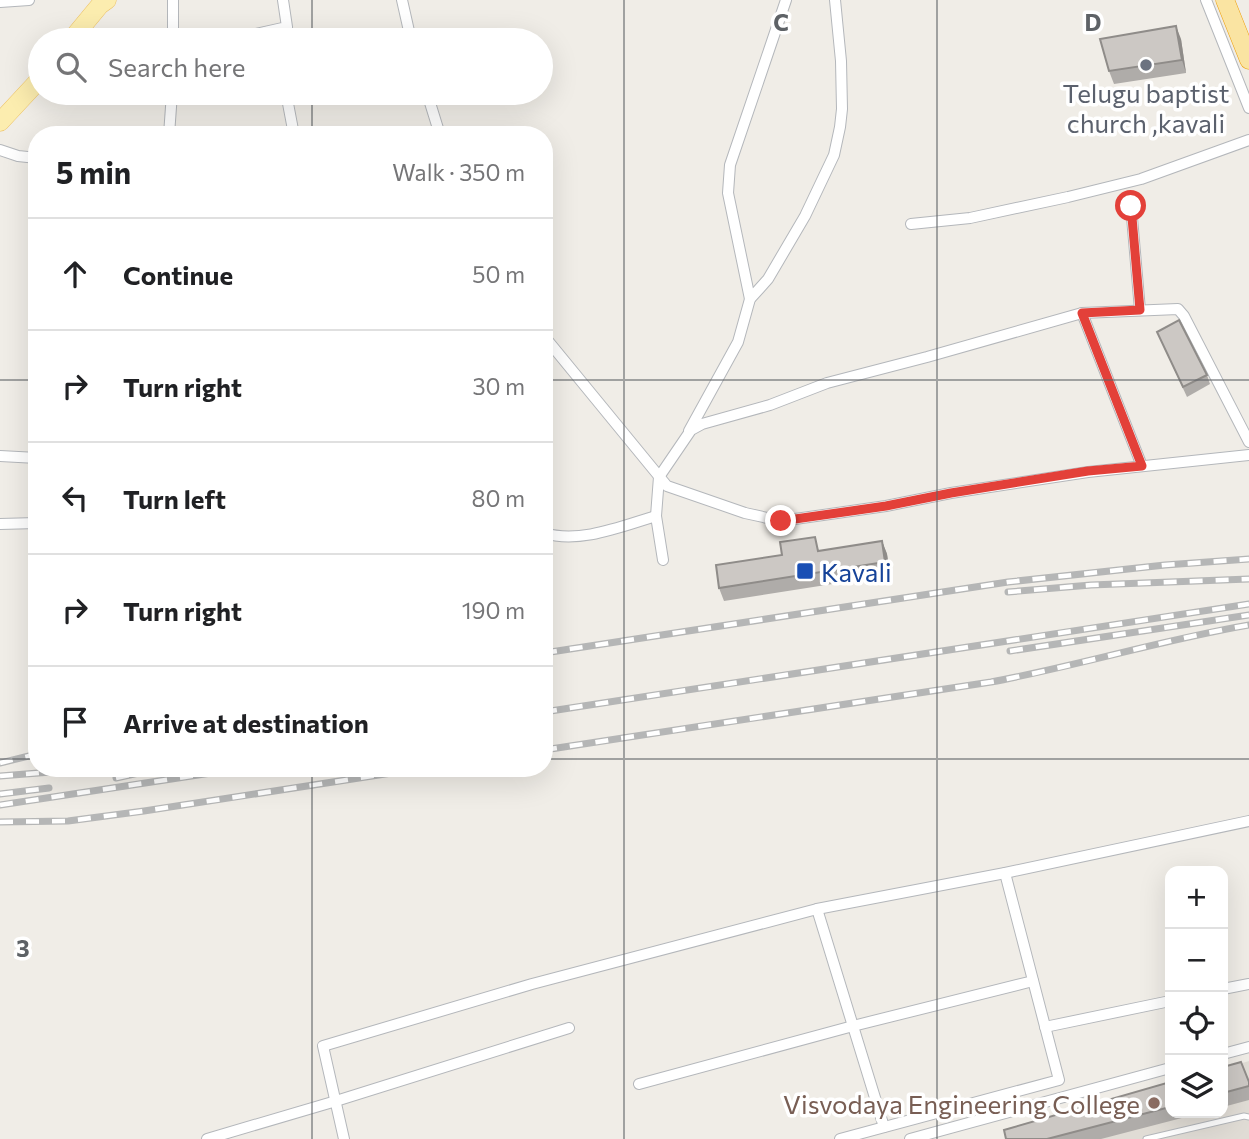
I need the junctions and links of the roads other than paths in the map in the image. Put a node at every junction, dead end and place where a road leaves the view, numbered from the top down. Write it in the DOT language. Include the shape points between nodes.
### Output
graph roads {
  1 [pos="29,0"];
  2 [pos="173,0"];
  3 [pos="283,0"];
  4 [pos="402,0"];
  5 [pos="786,0"];
  6 [pos="835,0"];
  7 [pos="1206,0"];
  8 [pos="1224,0"];
  9 [pos="0,2"];
  10 [pos="99,2"];
  11 [pos="80,28"];
  12 [pos="173,28"];
  13 [pos="285,28"];
  14 [pos="408,28"];
  15 [pos="1249,60"];
  16 [pos="28,92"];
  17 [pos="171,105"];
  18 [pos="288,105"];
  19 [pos="431,105"];
  20 [pos="1249,108"];
  21 [pos="0,122"];
  22 [pos="170,126"];
  23 [pos="292,126"];
  24 [pos="437,126"];
  25 [pos="1249,140"];
  26 [pos="0,150"];
  27 [pos="28,157"];
  28 [pos="1131,206"];
  29 [pos="911,224"];
  30 [pos="750,299"];
  31 [pos="1140,310"];
  32 [pos="1082,313"];
  33 [pos="553,347"];
  34 [pos="1249,442"];
  35 [pos="682,443"];
  36 [pos="1249,455"];
  37 [pos="0,456"];
  38 [pos="28,458"];
  39 [pos="1142,466"];
  40 [pos="659,477"];
  41 [pos="656,516"];
  42 [pos="28,523"];
  43 [pos="0,524"];
  44 [pos="553,536"];
  45 [pos="663,560"];
  46 [pos="1249,821"];
  47 [pos="1005,873"];
  48 [pos="817,909"];
  49 [pos="1033,981"];
  50 [pos="1249,984"];
  51 [pos="1228,988"];
  52 [pos="1165,1001"];
  53 [pos="853,1026"];
  54 [pos="1045,1027"];
  55 [pos="569,1028"];
  56 [pos="1249,1047"];
  57 [pos="1228,1053"];
  58 [pos="1165,1069"];
  59 [pos="639,1083"];
  60 [pos="336,1101"];
  61 [pos="1249,1117"];
  62 [pos="884,1127"];
  63 [pos="207,1139"];
  64 [pos="344,1139"];
  65 [pos="840,1139"];
  66 [pos="910,1139"];
  67 [pos="1146,1139"];
  1 -- 9 [label="street"];
  2 -- 12 [label="street"];
  3 -- 13 [label="street"];
  4 -- 14 [label="street"];
  5 -- 30 [label="street" via="730,165 728,193"];
  6 -- 30 [label="street" via="842,109 834,155 805,216 768,279"];
  7 -- 20 [label="street"];
  8 -- 15 [label="highway"];
  10 -- 11 [label="main road"];
  16 -- 21 [label="main road"];
  17 -- 22 [label="street"];
  18 -- 23 [label="street"];
  19 -- 24 [label="street"];
  25 -- 29 [label="street" via="1080,194 970,218"];
  26 -- 27 [label="street"];
  28 -- 31 [label="street"];
  30 -- 35 [label="street" via="738,342"];
  31 -- 32 [label="street"];
  31 -- 34 [label="street" via="1178,309 1184,316"];
  32 -- 35 [label="street" via="827,383 702,424"];
  32 -- 39 [label="street"];
  33 -- 40 [label="street"];
  35 -- 40 [label="street"];
  36 -- 39 [label="street"];
  37 -- 38 [label="street"];
  39 -- 40 [label="street" via="781,521 667,486"];
  40 -- 41 [label="street"];
  41 -- 44 [label="street" via="588,535"];
  41 -- 45 [label="street"];
  42 -- 43 [label="street"];
  46 -- 47 [label="street"];
  47 -- 48 [label="street"];
  47 -- 49 [label="street"];
  48 -- 53 [label="street"];
  48 -- 60 [label="street" via="323,1045"];
  49 -- 53 [label="street"];
  49 -- 54 [label="street"];
  50 -- 51 [label="street"];
  52 -- 54 [label="street"];
  53 -- 59 [label="street"];
  53 -- 62 [label="street"];
  54 -- 62 [label="street" via="1059,1080"];
  55 -- 60 [label="street"];
  56 -- 57 [label="street"];
  58 -- 66 [label="street"];
  60 -- 63 [label="street"];
  60 -- 64 [label="street"];
  61 -- 67 [label="lane"];
  62 -- 65 [label="street"];
}
